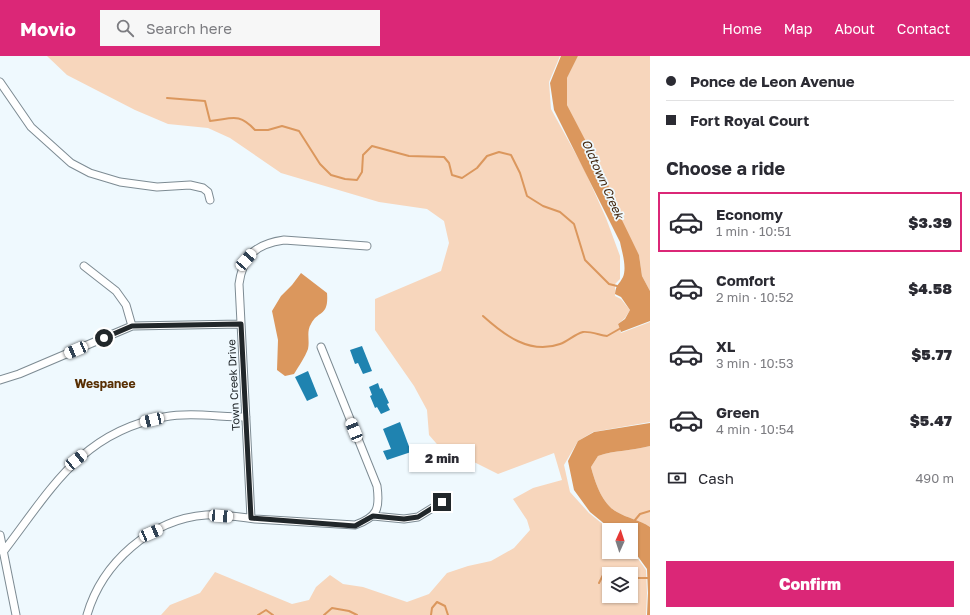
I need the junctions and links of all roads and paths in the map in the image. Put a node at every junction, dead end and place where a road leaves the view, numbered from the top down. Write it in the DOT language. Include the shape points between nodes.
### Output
graph roads {
  1 [pos="0,82"];
  2 [pos="210,200"];
  3 [pos="367,246"];
  4 [pos="84,266"];
  5 [pos="241,324"];
  6 [pos="132,326"];
  7 [pos="321,347"];
  8 [pos="0,380"];
  9 [pos="246,418"];
  10 [pos="442,502"];
  11 [pos="373,516"];
  12 [pos="251,518"];
  13 [pos="0,535"];
  14 [pos="3,552"];
  15 [pos="16,615"];
  16 [pos="87,615"];
  1 -- 2 [label="street" via="31,127 70,163 90,173 120,182 158,187 190,185 203,188 208,192"];
  3 -- 5 [label="street, Town Creek Drive" via="284,240 263,245 246,260 241,271"];
  4 -- 6 [label="street" via="116,291 126,305"];
  5 -- 6 [label="street"];
  5 -- 9 [label="street, Town Creek Drive"];
  6 -- 8 [label="street"];
  7 -- 11 [label="street" via="377,486 379,500"];
  9 -- 12 [label="street, Town Creek Drive"];
  9 -- 14 [label="street" via="185,415 165,417 139,423 106,438 76,460"];
  10 -- 11 [label="street" via="418,517 404,519"];
  11 -- 12 [label="street" via="355,526"];
  12 -- 16 [label="street" via="206,515 179,521 151,533 130,547 113,565 99,586"];
  13 -- 14 [label="street"];
  14 -- 15 [label="street"];
}
